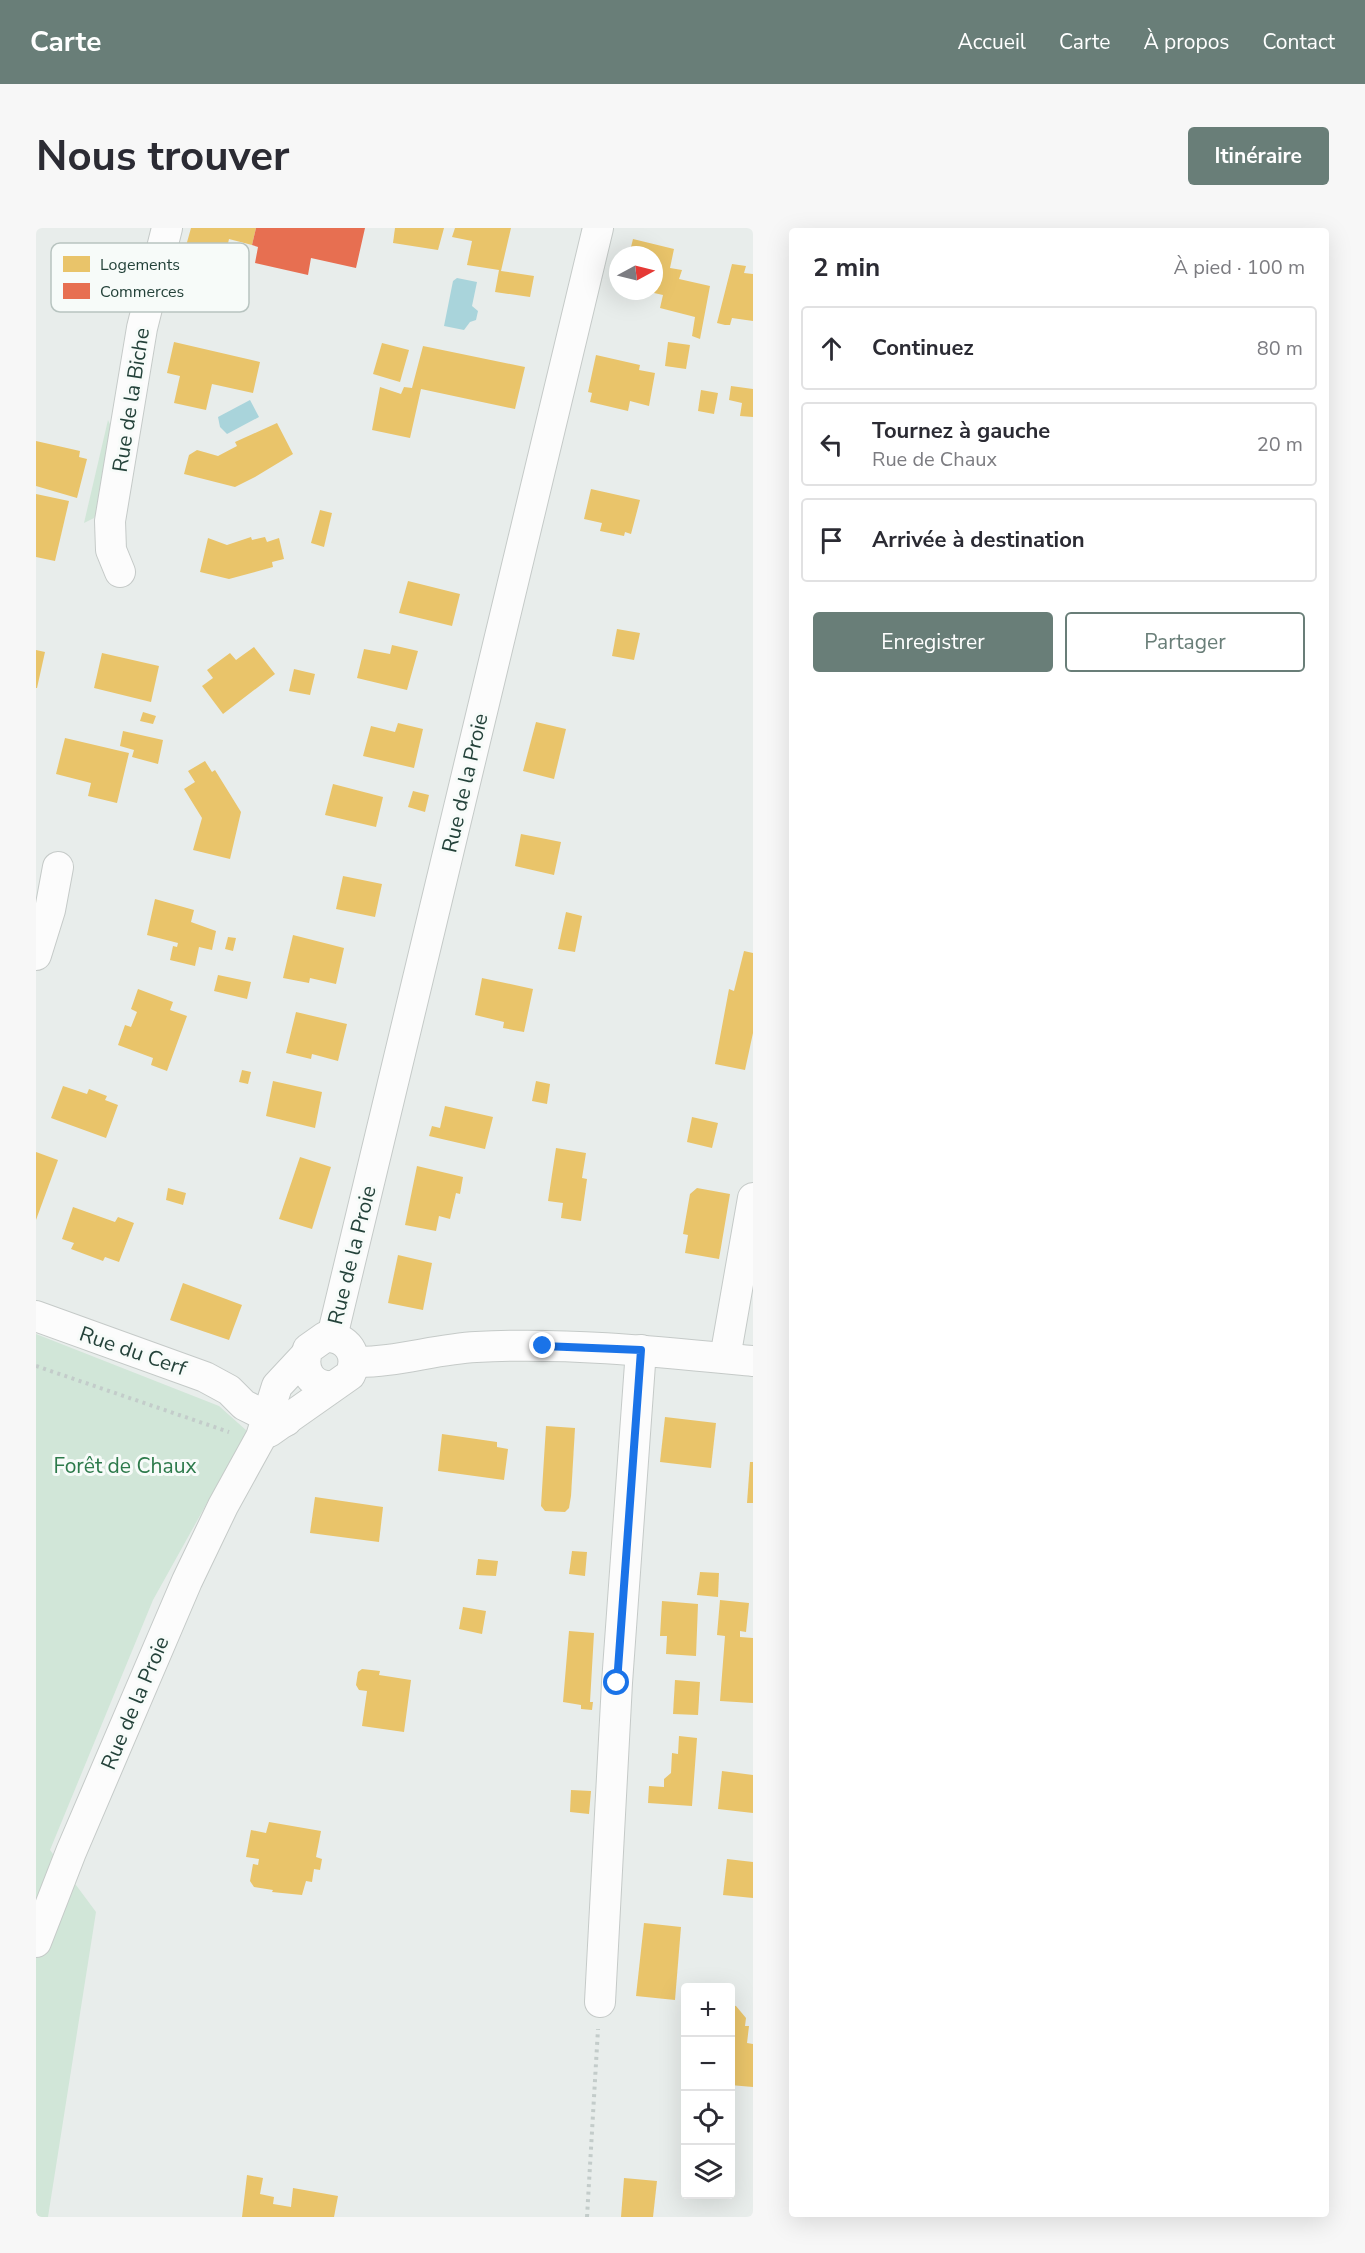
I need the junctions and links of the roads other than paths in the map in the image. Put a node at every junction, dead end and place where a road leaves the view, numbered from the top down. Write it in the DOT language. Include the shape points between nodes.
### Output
graph roads {
  1 [pos="167,228"];
  2 [pos="598,228"];
  3 [pos="163,243"];
  4 [pos="146,312"];
  5 [pos="120,572"];
  6 [pos="58,867"];
  7 [pos="36,955"];
  8 [pos="753,1198"];
  9 [pos="36,1316"];
  10 [pos="332,1337"];
  11 [pos="641,1350"];
  12 [pos="305,1356"];
  13 [pos="739,1360"];
  14 [pos="354,1362"];
  15 [pos="277,1386"];
  16 [pos="334,1386"];
  17 [pos="229,1390"];
  18 [pos="268,1429"];
  19 [pos="36,1942"];
  20 [pos="600,2002"];
  1 -- 3 [label="street, Rue de la Biche"];
  2 -- 10 [label="street, Rue de la Proie"];
  4 -- 5 [label="street, Rue de la Biche" via="110,521 111,550"];
  6 -- 7 [label="street"];
  8 -- 13 [label="street"];
  9 -- 17 [label="street, Rue du Cerf" via="168,1362"];
  10 -- 12 [label="street" via="312,1343"];
  10 -- 14 [label="street" via="350,1347"];
  11 -- 13 [label="street"];
  11 -- 14 [label="street" via="474,1347 373,1363"];
  11 -- 20 [label="street" via="617,1683"];
  12 -- 15 [label="street, Rue de la Proie"];
  12 -- 16 [label="street" via="309,1377 323,1386"];
  14 -- 16 [label="street" via="346,1381"];
  15 -- 17 [label="street"];
  15 -- 18 [label="street, Rue de la Proie"];
  16 -- 18 [label="street, Rue de la Proie"];
  17 -- 18 [label="street, Rue du Cerf"];
  18 -- 19 [label="street, Rue de la Proie" via="223,1506 187,1581"];
}
